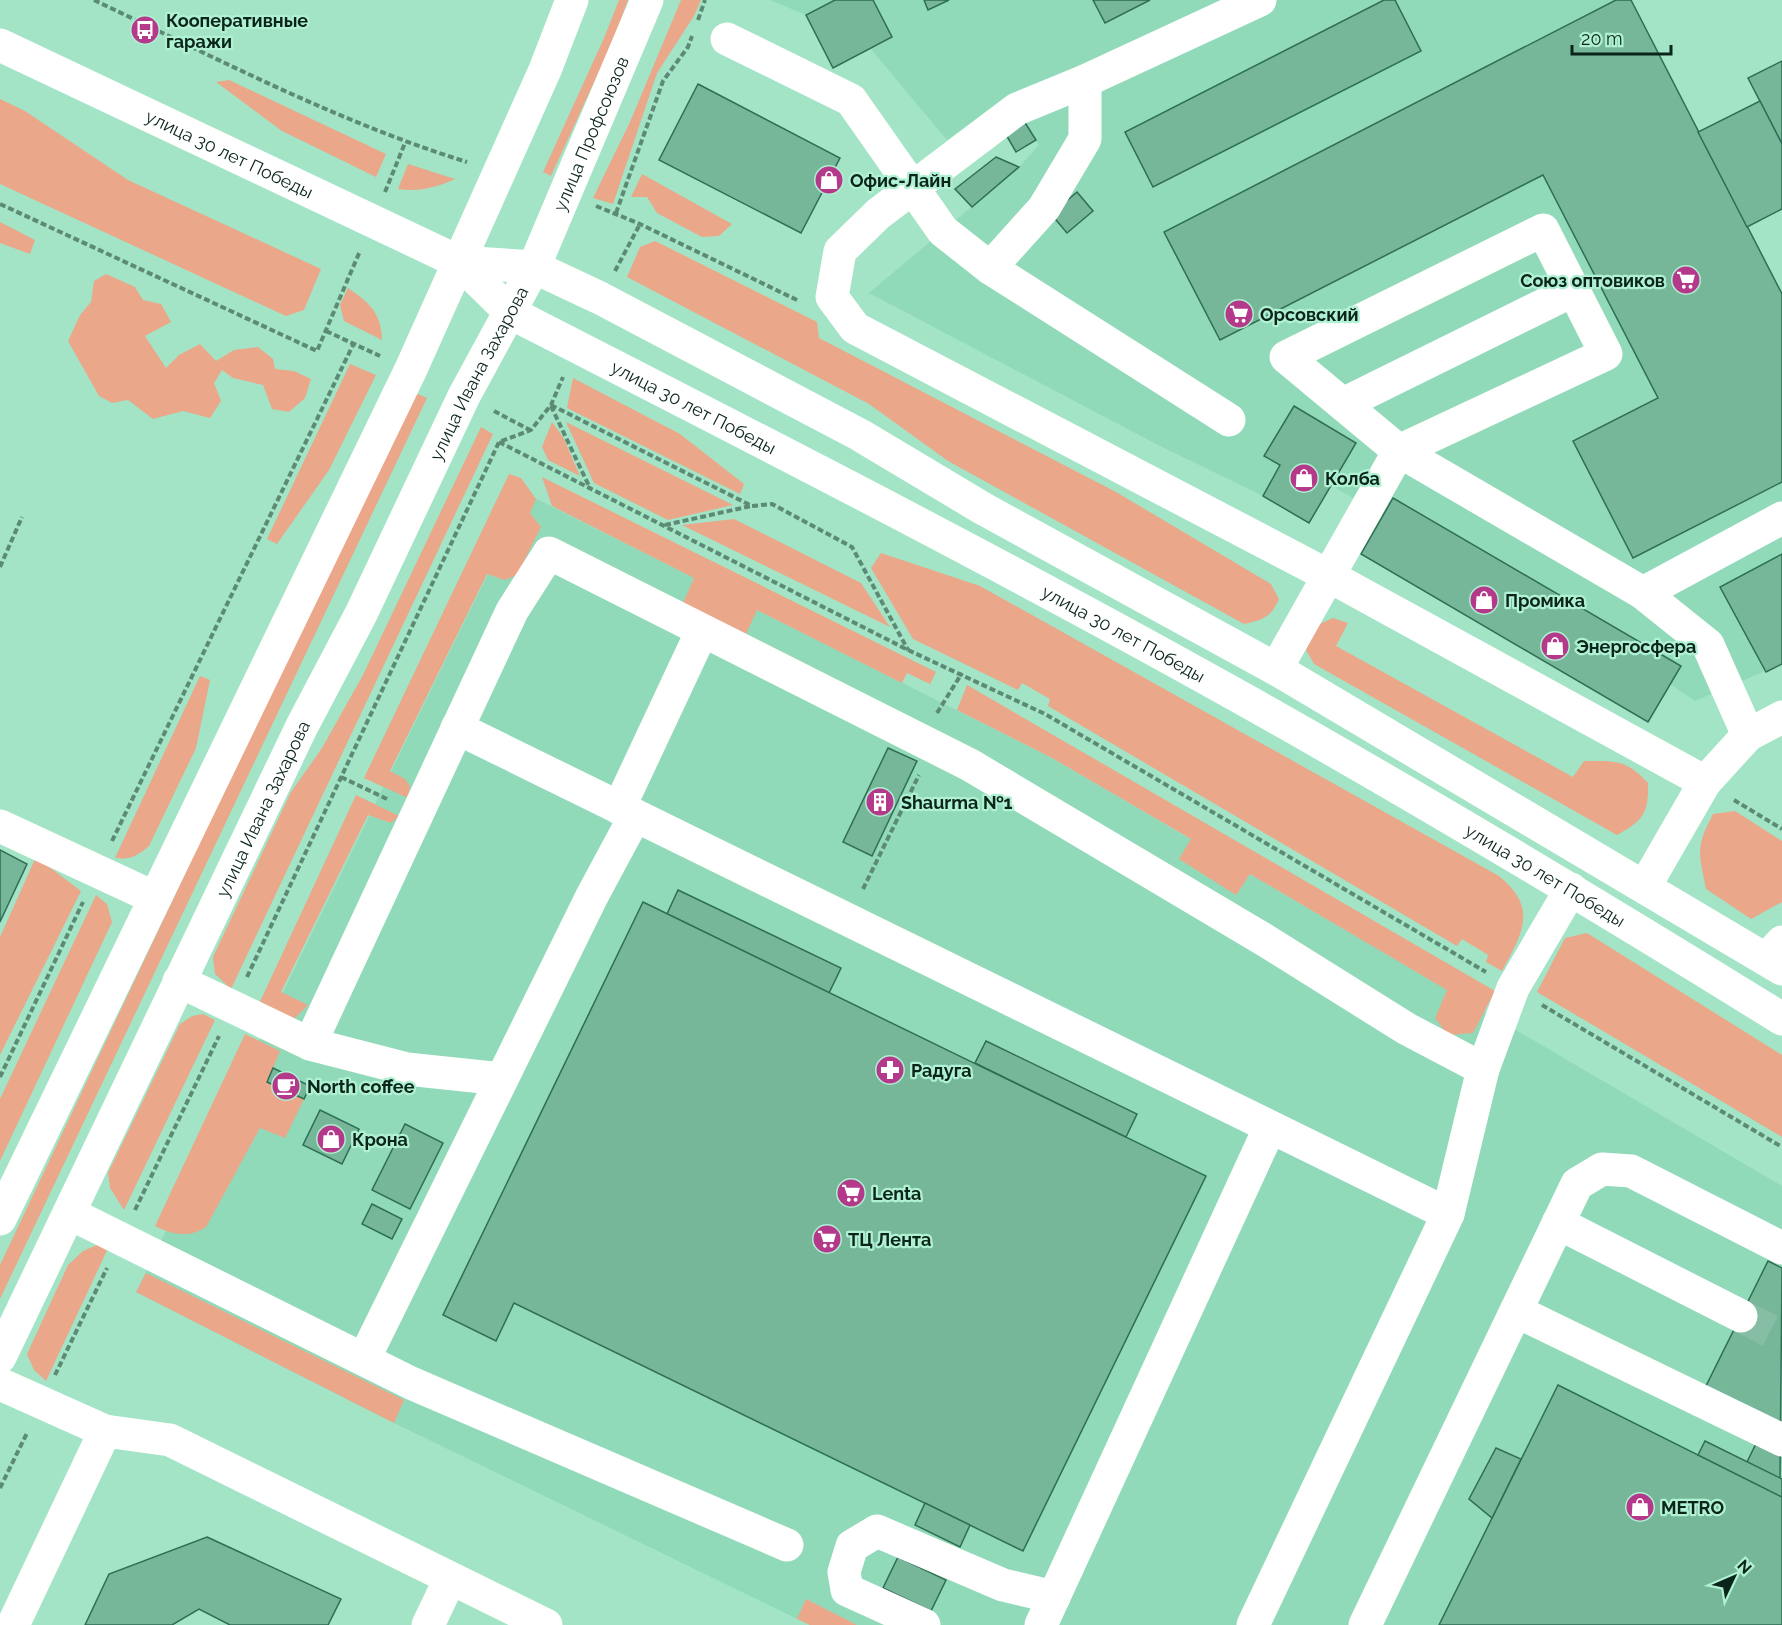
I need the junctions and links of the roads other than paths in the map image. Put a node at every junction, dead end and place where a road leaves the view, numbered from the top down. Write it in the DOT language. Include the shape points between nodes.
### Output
graph roads {
  1 [pos="572,0"];
  2 [pos="647,0"];
  3 [pos="1260,0"];
  4 [pos="727,39"];
  5 [pos="0,45"];
  6 [pos="1085,81"];
  7 [pos="911,190"];
  8 [pos="459,262"];
  9 [pos="534,267"];
  10 [pos="990,268"];
  11 [pos="1574,290"];
  12 [pos="512,313"];
  13 [pos="1343,404"];
  14 [pos="1229,420"];
  15 [pos="1399,451"];
  16 [pos="1782,518"];
  17 [pos="1329,576"];
  18 [pos="1643,593"];
  19 [pos="702,631"];
  20 [pos="1276,669"];
  21 [pos="1782,717"];
  22 [pos="457,728"];
  23 [pos="1748,735"];
  24 [pos="1705,782"];
  25 [pos="627,812"];
  26 [pos="0,826"];
  27 [pos="1645,886"];
  28 [pos="1571,889"];
  29 [pos="155,898"];
  30 [pos="1776,957"];
  31 [pos="179,981"];
  32 [pos="1782,1019"];
  33 [pos="310,1044"];
  34 [pos="1482,1069"];
  35 [pos="502,1079"];
  36 [pos="1270,1127"];
  37 [pos="69,1213"];
  38 [pos="1448,1214"];
  39 [pos="0,1220"];
  40 [pos="1558,1223"];
  41 [pos="1782,1248"];
  42 [pos="1516,1311"];
  43 [pos="1741,1316"];
  44 [pos="0,1357"];
  45 [pos="364,1359"];
  46 [pos="0,1384"];
  47 [pos="105,1431"];
  48 [pos="1782,1440"];
  49 [pos="787,1545"];
  50 [pos="450,1579"];
  51 [pos="1048,1611"];
  52 [pos="530,1622"];
  53 [pos="13,1625"];
  54 [pos="428,1625"];
  55 [pos="924,1625"];
  56 [pos="1253,1625"];
  57 [pos="1365,1625"];
  1 -- 8 [label="main road"];
  2 -- 9 [label="main road, улица Профсоюзов"];
  3 -- 6 [label="main road"];
  4 -- 7 [label="main road" via="851,100"];
  5 -- 8 [label="main road, улица 30 лет Победы"];
  6 -- 7 [label="main road" via="1017,109"];
  6 -- 10 [label="main road" via="1085,138 1044,208"];
  7 -- 10 [label="main road" via="943,231"];
  7 -- 17 [label="main road" via="840,250 832,297 855,328"];
  8 -- 9 [label="main road, улица 30 лет Победы"];
  8 -- 12 [label="main road, улица 30 лет Победы"];
  8 -- 29 [label="main road"];
  9 -- 12 [label="main road, улица Ивана Захарова"];
  9 -- 20 [label="main road, улица 30 лет Победы" via="860,435 982,508"];
  10 -- 14 [label="main road"];
  11 -- 13 [label="main road"];
  11 -- 13 [label="main road" via="1543,231 1286,357"];
  11 -- 15 [label="main road" via="1606,354"];
  12 -- 28 [label="main road, улица 30 лет Победы" via="966,548 1254,705"];
  12 -- 31 [label="main road, улица Ивана Захарова" via="464,396"];
  13 -- 15 [label="main road"];
  15 -- 17 [label="main road"];
  15 -- 18 [label="main road"];
  16 -- 18 [label="main road"];
  17 -- 20 [label="main road"];
  17 -- 24 [label="main road"];
  18 -- 23 [label="main road" via="1708,645"];
  19 -- 22 [label="main road" via="549,553 512,611"];
  19 -- 25 [label="main road"];
  19 -- 34 [label="main road" via="969,765 1407,1029"];
  20 -- 27 [label="main road, улица 30 лет Победы"];
  21 -- 23 [label="main road"];
  22 -- 25 [label="main road"];
  22 -- 33 [label="main road"];
  23 -- 24 [label="main road"];
  24 -- 27 [label="main road"];
  25 -- 35 [label="main road" via="592,896"];
  25 -- 36 [label="main road"];
  26 -- 29 [label="main road"];
  27 -- 30 [label="main road, улица 30 лет Победы"];
  28 -- 32 [label="main road, улица 30 лет Победы"];
  28 -- 34 [label="main road" via="1513,988"];
  29 -- 39 [label="main road"];
  31 -- 33 [label="main road"];
  31 -- 37 [label="main road, улица Ивана Захарова"];
  33 -- 35 [label="main road" via="407,1069"];
  34 -- 38 [label="main road"];
  35 -- 45 [label="main road"];
  36 -- 38 [label="main road"];
  36 -- 51 [label="main road"];
  37 -- 44 [label="main road, улица Ивана Захарова"];
  37 -- 45 [label="main road"];
  38 -- 56 [label="main road"];
  40 -- 41 [label="main road" via="1577,1184 1602,1170 1631,1171"];
  40 -- 42 [label="main road"];
  40 -- 43 [label="main road"];
  42 -- 48 [label="main road"];
  42 -- 57 [label="main road"];
  45 -- 49 [label="main road" via="411,1383"];
  46 -- 47 [label="main road"];
  47 -- 50 [label="main road" via="170,1440"];
  47 -- 53 [label="main road"];
  50 -- 52 [label="main road"];
  50 -- 54 [label="main road"];
  51 -- 55 [label="main road" via="1003,1584 877,1531 852,1546 844,1572 847,1590"];
}
